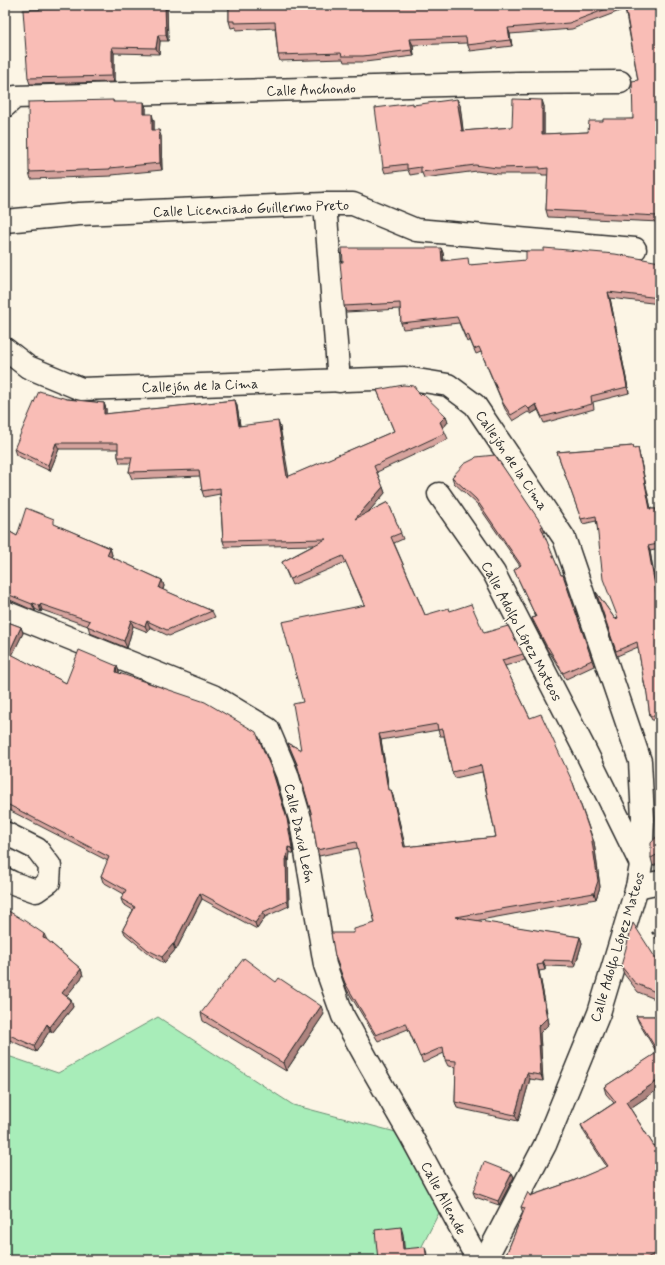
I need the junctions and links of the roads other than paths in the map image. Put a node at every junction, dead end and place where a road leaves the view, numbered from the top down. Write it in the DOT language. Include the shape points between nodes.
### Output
graph roads {
  1 [pos="620,82"];
  2 [pos="5,106"];
  3 [pos="325,204"];
  4 [pos="5,221"];
  5 [pos="635,249"];
  6 [pos="5,349"];
  7 [pos="339,381"];
  8 [pos="439,494"];
  9 [pos="5,612"];
  10 [pos="652,812"];
  11 [pos="5,833"];
  12 [pos="641,864"];
  13 [pos="5,879"];
  14 [pos="660,882"];
  15 [pos="637,887"];
  16 [pos="411,1136"];
  17 [pos="478,1260"];
  18 [pos="485,1260"];
  1 -- 2 [label="street, Calle Anchondo" via="15,97"];
  3 -- 4 [label="street, Calle Licenciado Guillermo Preto" via="79,214"];
  3 -- 5 [label="street, Calle Licenciado Guillermo Preto" via="352,204 416,230"];
  3 -- 7 [label="street"];
  6 -- 7 [label="street, Callejón de la Cima" via="28,367 81,389"];
  7 -- 10 [label="street, Callejón de la Cima" via="405,378 448,385 475,405 564,538 640,761"];
  8 -- 12 [label="street, Calle Adolfo López Mateos" via="494,573"];
  9 -- 16 [label="street, Calle David León" via="213,696 268,729 287,774 301,822 325,965 343,1016"];
  10 -- 12 [label="street, Callejón de la Cima"];
  11 -- 13 [label="street" via="37,849 50,866 48,882 36,891"];
  12 -- 15 [label="street, Calle Adolfo López Mateos"];
  14 -- 15 [label="street"];
  15 -- 18 [label="street, Calle Adolfo López Mateos" via="599,1013 545,1145"];
  16 -- 17 [label="street, Calle Allende"];
}
